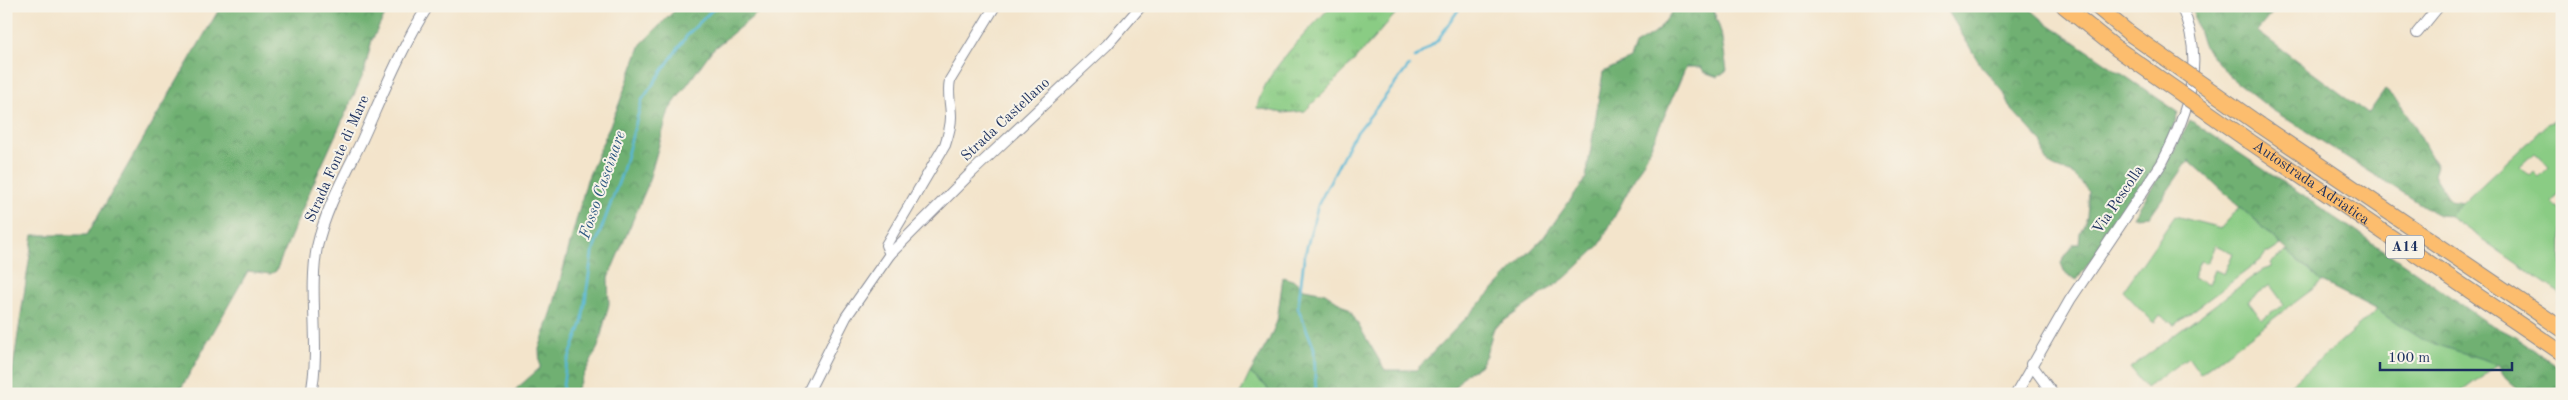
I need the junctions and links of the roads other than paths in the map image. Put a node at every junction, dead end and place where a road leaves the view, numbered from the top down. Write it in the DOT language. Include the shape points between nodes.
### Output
graph roads {
  1 [pos="428,6"];
  2 [pos="995,6"];
  3 [pos="1141,6"];
  4 [pos="2064,6"];
  5 [pos="2096,6"];
  6 [pos="2181,6"];
  7 [pos="2439,6"];
  8 [pos="2417,34"];
  9 [pos="890,254"];
  10 [pos="2562,329"];
  11 [pos="2562,352"];
  12 [pos="2031,364"];
  13 [pos="311,394"];
  14 [pos="807,394"];
  15 [pos="2016,394"];
  16 [pos="2054,394"];
  1 -- 13 [label="street, Strada Fonte di Mare" via="408,41 328,211 317,246 313,282 315,374"];
  2 -- 9 [label="street, Strada Castellano" via="950,80 947,94 950,127 945,145 886,245"];
  3 -- 9 [label="street, Strada Castellano" via="1107,45"];
  4 -- 11 [label="highway, Autostrada Adriatica / A14, bridge" via="2116,48 2249,141"];
  5 -- 10 [label="highway, Autostrada Adriatica / A14, bridge" via="2260,125"];
  6 -- 12 [label="street, Via Pescolla" via="2193,37 2195,62 2184,117 2162,163"];
  7 -- 8 [label="street"];
  9 -- 14 [label="street, Strada Castellano" via="846,317"];
  12 -- 15 [label="street, Via Pescolla"];
  12 -- 16 [label="street"];
}
